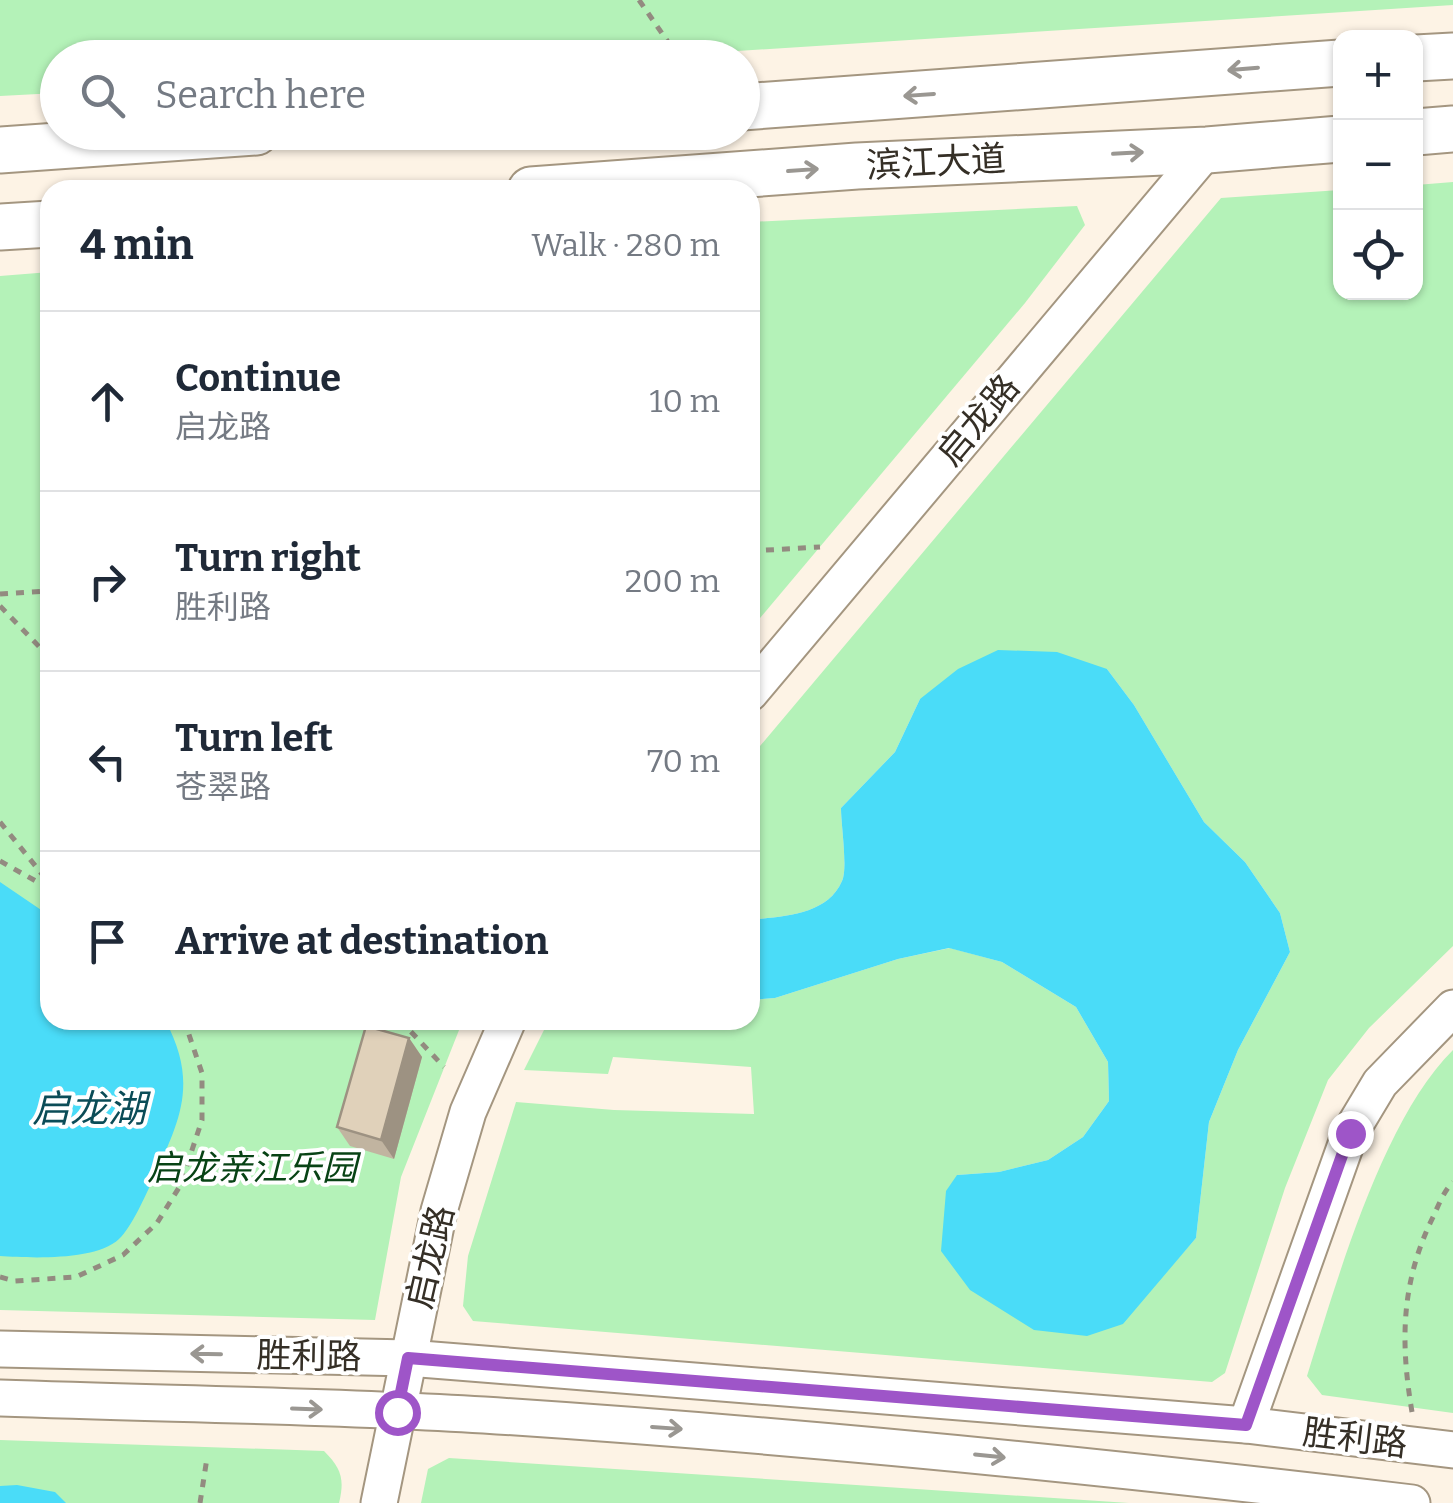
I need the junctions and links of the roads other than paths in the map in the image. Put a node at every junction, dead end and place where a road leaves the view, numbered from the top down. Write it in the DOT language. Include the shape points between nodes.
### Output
graph roads {
  1 [pos="1453,56"];
  2 [pos="1423,58"];
  3 [pos="1333,64"];
  4 [pos="760,105"];
  5 [pos="1453,129"];
  6 [pos="1423,131"];
  7 [pos="1333,139"];
  8 [pos="40,147"];
  9 [pos="0,150"];
  10 [pos="1208,150"];
  11 [pos="667,180"];
  12 [pos="40,225"];
  13 [pos="0,227"];
  14 [pos="760,680"];
  15 [pos="1453,1008"];
  16 [pos="504,1030"];
  17 [pos="0,1349"];
  18 [pos="116,1352"];
  19 [pos="408,1358"];
  20 [pos="608,1374"];
  21 [pos="0,1398"];
  22 [pos="116,1402"];
  23 [pos="397,1412"];
  24 [pos="602,1424"];
  25 [pos="1246,1425"];
  26 [pos="1453,1450"];
  27 [pos="1220,1492"];
  28 [pos="379,1503"];
  29 [pos="1412,1503"];
  1 -- 2 [label="main road"];
  3 -- 4 [label="main road, 滨江大道, one-way"];
  5 -- 6 [label="main road"];
  7 -- 10 [label="main road, 滨江大道"];
  8 -- 9 [label="main road"];
  11 -- 10 [label="main road, 滨江大道, one-way"];
  10 -- 14 [label="street, 启龙路"];
  12 -- 13 [label="main road"];
  15 -- 25 [label="street" via="1380,1083 1350,1133"];
  16 -- 19 [label="street, 启龙路" via="468,1112"];
  17 -- 18 [label="street, 胜利路"];
  19 -- 18 [label="street, 胜利路, one-way"];
  18 -- 22 [label="street" via="135,1381"];
  19 -- 20 [label="street, 胜利路"];
  19 -- 23 [label="street, 启龙路"];
  20 -- 24 [label="street" via="582,1385 578,1395 582,1408"];
  20 -- 25 [label="street, 胜利路"];
  21 -- 22 [label="street"];
  22 -- 23 [label="street, one-way"];
  23 -- 24 [label="street"];
  23 -- 28 [label="street, 启龙路"];
  24 -- 27 [label="street, one-way" via="831,1440"];
  25 -- 26 [label="street, 胜利路"];
  27 -- 29 [label="street"];
}
